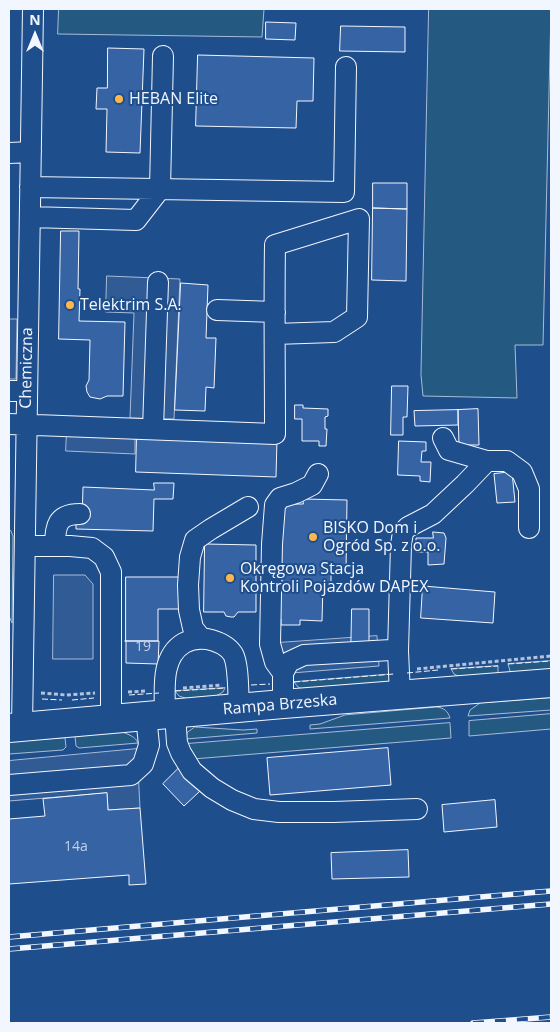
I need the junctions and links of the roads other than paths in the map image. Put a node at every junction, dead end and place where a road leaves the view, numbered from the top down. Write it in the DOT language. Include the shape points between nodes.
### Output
graph roads {
  1 [pos="33,9"];
  2 [pos="162,56"];
  3 [pos="346,67"];
  4 [pos="31,152"];
  5 [pos="9,153"];
  6 [pos="30,187"];
  7 [pos="160,189"];
  8 [pos="30,217"];
  9 [pos="158,282"];
  10 [pos="217,310"];
  11 [pos="275,312"];
  12 [pos="275,334"];
  13 [pos="18,391"];
  14 [pos="18,425"];
  15 [pos="153,429"];
  16 [pos="443,438"];
  17 [pos="487,461"];
  18 [pos="318,474"];
  19 [pos="248,507"];
  20 [pos="80,514"];
  21 [pos="17,519"];
  22 [pos="529,528"];
  23 [pos="25,546"];
  24 [pos="55,546"];
  25 [pos="201,638"];
  26 [pos="398,651"];
  27 [pos="283,673"];
  28 [pos="400,683"];
  29 [pos="551,683"];
  30 [pos="238,696"];
  31 [pos="283,704"];
  32 [pos="163,708"];
  33 [pos="111,719"];
  34 [pos="16,728"];
  35 [pos="9,785"];
  36 [pos="417,809"];
  1 -- 4 [label="street, Chemiczna"];
  2 -- 7 [label="street"];
  3 -- 7 [label="street" via="344,192"];
  4 -- 5 [label="street"];
  4 -- 6 [label="street, Chemiczna"];
  6 -- 7 [label="street"];
  6 -- 8 [label="street, Chemiczna"];
  7 -- 8 [label="street" via="136,220"];
  8 -- 13 [label="street, Chemiczna"];
  9 -- 15 [label="street"];
  10 -- 11 [label="street"];
  11 -- 12 [label="street"];
  11 -- 12 [label="street" via="275,246 359,219 357,317 334,332"];
  12 -- 15 [label="street" via="275,434"];
  13 -- 14 [label="street, Chemiczna"];
  14 -- 15 [label="street"];
  14 -- 21 [label="street, Chemiczna"];
  16 -- 17 [label="street" via="449,450"];
  17 -- 22 [label="street" via="507,461 522,472 529,489"];
  17 -- 26 [label="street" via="432,514 403,532"];
  18 -- 27 [label="street" via="312,485 280,498 275,505 270,644 275,662"];
  19 -- 25 [label="street" via="195,540 190,557 189,610"];
  20 -- 24 [label="street" via="64,516 58,523"];
  21 -- 23 [label="street, Chemiczna"];
  23 -- 24 [label="street"];
  23 -- 34 [label="street, Chemiczna"];
  24 -- 33 [label="street" via="92,548 104,557 111,572"];
  25 -- 30 [label="street" via="223,644 233,654"];
  25 -- 32 [label="street" via="175,650 167,669"];
  26 -- 27 [label="street" via="304,655 289,662"];
  26 -- 28 [label="street"];
  27 -- 31 [label="street"];
  28 -- 29 [label="highway, Rampa Brzeska"];
  28 -- 31 [label="highway, Rampa Brzeska"];
  30 -- 31 [label="highway, Rampa Brzeska"];
  30 -- 32 [label="highway, Rampa Brzeska"];
  32 -- 33 [label="highway, Rampa Brzeska"];
  32 -- 35 [label="street" via="143,764 130,775"];
  32 -- 36 [label="street" via="192,771 212,788 254,810"];
  33 -- 34 [label="highway, Rampa Brzeska"];
}
